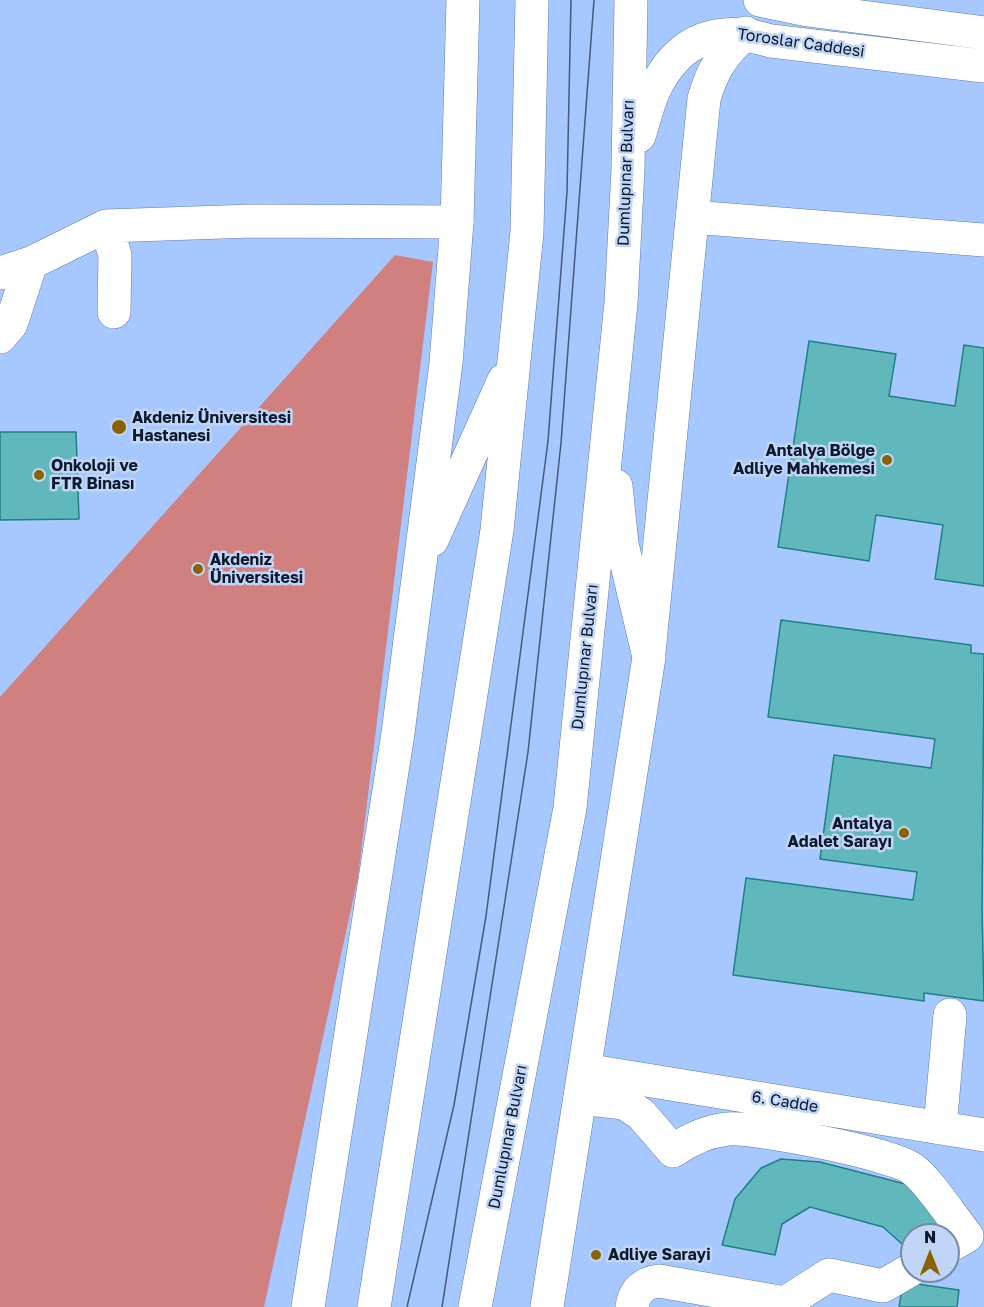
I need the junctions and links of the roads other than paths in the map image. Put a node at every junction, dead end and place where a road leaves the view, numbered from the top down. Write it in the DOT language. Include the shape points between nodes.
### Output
graph roads {
  1 [pos="464,0"];
  2 [pos="532,0"];
  3 [pos="631,0"];
  4 [pos="761,0"];
  5 [pos="746,33"];
  6 [pos="984,33"];
  7 [pos="984,66"];
  8 [pos="628,170"];
  9 [pos="692,217"];
  10 [pos="457,222"];
  11 [pos="106,226"];
  12 [pos="984,240"];
  13 [pos="31,263"];
  14 [pos="0,273"];
  15 [pos="114,312"];
  16 [pos="0,337"];
  17 [pos="516,353"];
  18 [pos="610,422"];
  19 [pos="417,573"];
  20 [pos="649,657"];
  21 [pos="950,1015"];
  22 [pos="583,1084"];
  23 [pos="940,1128"];
  24 [pos="984,1135"];
  25 [pos="957,1223"];
  26 [pos="960,1227"];
  27 [pos="960,1240"];
  28 [pos="900,1276"];
  29 [pos="785,1305"];
  30 [pos="308,1307"];
  31 [pos="374,1307"];
  32 [pos="475,1307"];
  33 [pos="547,1307"];
  34 [pos="632,1307"];
  1 -- 10 [label="main road"];
  2 -- 17 [label="main road" via="526,232"];
  3 -- 8 [label="main road, Dumlupınar Bulvarı"];
  4 -- 6 [label="main road, Toroslar Caddesi" via="808,10"];
  5 -- 7 [label="main road, Toroslar Caddesi" via="771,41"];
  5 -- 8 [label="main road, Toroslar Caddesi" via="714,34 691,45 673,61 655,88"];
  5 -- 9 [label="main road" via="725,52 711,74 704,99"];
  8 -- 18 [label="main road, Dumlupınar Bulvarı"];
  9 -- 12 [label="main road"];
  9 -- 20 [label="main road"];
  10 -- 11 [label="main road" via="252,221"];
  10 -- 19 [label="main road" via="446,363"];
  11 -- 13 [label="main road"];
  11 -- 15 [label="main road" via="115,255"];
  13 -- 14 [label="main road"];
  13 -- 16 [label="main road" via="10,324"];
  17 -- 19 [label="main road"];
  17 -- 31 [label="main road" via="497,530"];
  18 -- 20 [label="main road" via="622,544"];
  18 -- 32 [label="main road, Dumlupınar Bulvarı" via="570,808"];
  19 -- 30 [label="main road" via="398,733"];
  20 -- 22 [label="main road"];
  21 -- 23 [label="main road"];
  22 -- 23 [label="main road, 6. Cadde"];
  22 -- 25 [label="main road" via="641,1114 673,1151 714,1131 744,1129 889,1157 914,1169"];
  22 -- 33 [label="main road"];
  23 -- 24 [label="main road, 6. Cadde"];
  26 -- 27 [label="main road" via="967,1236"];
  28 -- 29 [label="main road" via="883,1286 829,1275"];
  29 -- 34 [label="main road" via="659,1281 643,1286 633,1298"];
}
